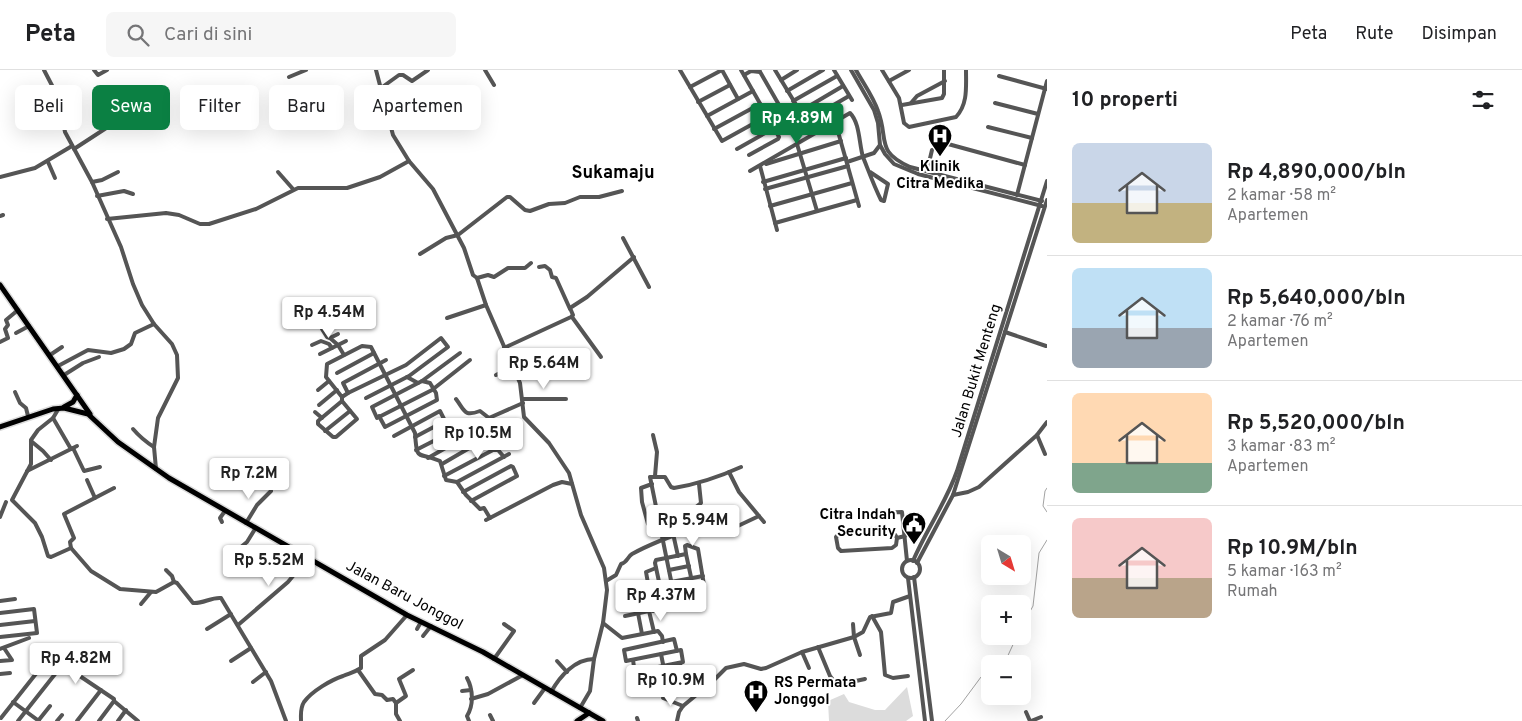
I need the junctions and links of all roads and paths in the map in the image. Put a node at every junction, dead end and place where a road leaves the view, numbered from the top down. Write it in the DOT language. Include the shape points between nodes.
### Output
graph roads {
  1 [pos="44,70"];
  2 [pos="94,70"];
  3 [pos="107,70"];
  4 [pos="306,70"];
  5 [pos="376,70"];
  6 [pos="428,70"];
  7 [pos="485,70"];
  8 [pos="688,70"];
  9 [pos="722,70"];
  10 [pos="741,70"];
  11 [pos="775,70"];
  12 [pos="797,70"];
  13 [pos="823,70"];
  14 [pos="834,70"];
  15 [pos="851,70"];
  16 [pos="856,70"];
  17 [pos="882,70"];
  18 [pos="909,70"];
  19 [pos="944,70"];
  20 [pos="966,70"];
  21 [pos="752,71"];
  22 [pos="760,71"];
  23 [pos="681,72"];
  24 [pos="744,75"];
  25 [pos="837,76"];
  26 [pos="999,76"];
  27 [pos="289,77"];
  28 [pos="781,80"];
  29 [pos="889,81"];
  30 [pos="944,81"];
  31 [pos="1047,81"];
  32 [pos="52,85"];
  33 [pos="380,85"];
  34 [pos="386,85"];
  35 [pos="494,85"];
  36 [pos="730,85"];
  37 [pos="843,86"];
  38 [pos="690,87"];
  39 [pos="1046,88"];
  40 [pos="753,91"];
  41 [pos="787,91"];
  42 [pos="849,96"];
  43 [pos="738,99"];
  44 [pos="852,100"];
  45 [pos="793,101"];
  46 [pos="698,102"];
  47 [pos="910,103"];
  48 [pos="995,103"];
  49 [pos="760,104"];
  50 [pos="902,105"];
  51 [pos="799,112"];
  52 [pos="1038,114"];
  53 [pos="707,116"];
  54 [pos="767,116"];
  55 [pos="835,121"];
  56 [pos="988,127"];
  57 [pos="774,128"];
  58 [pos="714,129"];
  59 [pos="65,130"];
  60 [pos="102,130"];
  61 [pos="391,130"];
  62 [pos="794,131"];
  63 [pos="1032,138"];
  64 [pos="841,142"];
  65 [pos="797,144"];
  66 [pos="948,144"];
  67 [pos="880,145"];
  68 [pos="73,147"];
  69 [pos="737,149"];
  70 [pos="932,150"];
  71 [pos="874,153"];
  72 [pos="800,154"];
  73 [pos="884,154"];
  74 [pos="749,155"];
  75 [pos="864,158"];
  76 [pos="409,161"];
  77 [pos="48,162"];
  78 [pos="847,162"];
  79 [pos="1024,165"];
  80 [pos="759,166"];
  81 [pos="909,169"];
  82 [pos="805,170"];
  83 [pos="750,171"];
  84 [pos="118,172"];
  85 [pos="278,172"];
  86 [pos="870,172"];
  87 [pos="918,172"];
  88 [pos="927,172"];
  89 [pos="0,177"];
  90 [pos="807,177"];
  91 [pos="54,178"];
  92 [pos="1047,181"];
  93 [pos="92,182"];
  94 [pos="763,182"];
  95 [pos="852,183"];
  96 [pos="765,189"];
  97 [pos="293,190"];
  98 [pos="622,191"];
  99 [pos="133,194"];
  100 [pos="812,194"];
  101 [pos="1017,195"];
  102 [pos="98,196"];
  103 [pos="857,200"];
  104 [pos="1045,203"];
  105 [pos="770,206"];
  106 [pos="859,206"];
  107 [pos="817,211"];
  108 [pos="107,219"];
  109 [pos="775,223"];
  110 [pos="777,230"];
  111 [pos="458,235"];
  112 [pos="623,238"];
  113 [pos="420,254"];
  114 [pos="634,257"];
  115 [pos="532,264"];
  116 [pos="539,267"];
  117 [pos="477,278"];
  118 [pos="0,285"];
  119 [pos="649,287"];
  120 [pos="486,305"];
  121 [pos="570,309"];
  122 [pos="18,310"];
  123 [pos="572,317"];
  124 [pos="447,318"];
  125 [pos="335,322"];
  126 [pos="154,324"];
  127 [pos="29,326"];
  128 [pos="1005,332"];
  129 [pos="16,333"];
  130 [pos="338,334"];
  131 [pos="330,338"];
  132 [pos="346,341"];
  133 [pos="0,342"];
  134 [pos="312,345"];
  135 [pos="338,345"];
  136 [pos="1046,346"];
  137 [pos="62,347"];
  138 [pos="332,348"];
  139 [pos="504,348"];
  140 [pos="460,353"];
  141 [pos="320,354"];
  142 [pos="374,354"];
  143 [pos="50,355"];
  144 [pos="344,356"];
  145 [pos="99,357"];
  146 [pos="601,357"];
  147 [pos="386,360"];
  148 [pos="470,360"];
  149 [pos="380,364"];
  150 [pos="58,366"];
  151 [pos="512,367"];
  152 [pos="337,372"];
  153 [pos="385,374"];
  154 [pos="64,375"];
  155 [pos="496,375"];
  156 [pos="407,377"];
  157 [pos="329,381"];
  158 [pos="420,382"];
  159 [pos="391,385"];
  160 [pos="433,388"];
  161 [pos="318,390"];
  162 [pos="336,390"];
  163 [pos="15,392"];
  164 [pos="348,393"];
  165 [pos="77,395"];
  166 [pos="396,395"];
  167 [pos="366,398"];
  168 [pos="342,399"];
  169 [pos="456,399"];
  170 [pos="566,399"];
  171 [pos="523,401"];
  172 [pos="319,405"];
  173 [pos="401,405"];
  174 [pos="61,408"];
  175 [pos="350,411"];
  176 [pos="315,412"];
  177 [pos="28,416"];
  178 [pos="379,416"];
  179 [pos="407,416"];
  180 [pos="92,417"];
  181 [pos="53,418"];
  182 [pos="322,418"];
  183 [pos="1047,422"];
  184 [pos="412,426"];
  185 [pos="0,427"];
  186 [pos="133,429"];
  187 [pos="325,431"];
  188 [pos="653,434"];
  189 [pos="1038,435"];
  190 [pos="394,436"];
  191 [pos="415,437"];
  192 [pos="463,438"];
  193 [pos="30,441"];
  194 [pos="478,444"];
  195 [pos="154,446"];
  196 [pos="473,446"];
  197 [pos="74,447"];
  198 [pos="416,450"];
  199 [pos="509,454"];
  200 [pos="1045,454"];
  201 [pos="504,457"];
  202 [pos="428,458"];
  203 [pos="51,460"];
  204 [pos="442,464"];
  205 [pos="100,467"];
  206 [pos="741,467"];
  207 [pos="156,469"];
  208 [pos="28,471"];
  209 [pos="729,472"];
  210 [pos="444,476"];
  211 [pos="655,476"];
  212 [pos="87,480"];
  213 [pos="457,482"];
  214 [pos="572,484"];
  215 [pos="652,484"];
  216 [pos="699,484"];
  217 [pos="114,488"];
  218 [pos="271,491"];
  219 [pos="463,492"];
  220 [pos="954,495"];
  221 [pos="95,498"];
  222 [pos="0,501"];
  223 [pos="471,501"];
  224 [pos="6,502"];
  225 [pos="12,502"];
  226 [pos="225,511"];
  227 [pos="875,513"];
  228 [pos="759,516"];
  229 [pos="0,517"];
  230 [pos="222,522"];
  231 [pos="660,522"];
  232 [pos="764,522"];
  233 [pos="246,523"];
  234 [pos="255,529"];
  235 [pos="723,533"];
  236 [pos="905,536"];
  237 [pos="674,538"];
  238 [pos="897,538"];
  239 [pos="664,539"];
  240 [pos="71,548"];
  241 [pos="686,554"];
  242 [pos="678,556"];
  243 [pos="308,558"];
  244 [pos="667,558"];
  245 [pos="908,561"];
  246 [pos="915,562"];
  247 [pos="689,566"];
  248 [pos="226,567"];
  249 [pos="656,568"];
  250 [pos="166,570"];
  251 [pos="669,570"];
  252 [pos="702,576"];
  253 [pos="691,577"];
  254 [pos="914,577"];
  255 [pos="908,578"];
  256 [pos="606,581"];
  257 [pos="174,582"];
  258 [pos="672,582"];
  259 [pos="704,585"];
  260 [pos="151,592"];
  261 [pos="910,596"];
  262 [pos="15,599"];
  263 [pos="638,600"];
  264 [pos="0,601"];
  265 [pos="141,604"];
  266 [pos="664,605"];
  267 [pos="651,611"];
  268 [pos="0,613"];
  269 [pos="639,613"];
  270 [pos="232,614"];
  271 [pos="407,615"];
  272 [pos="625,616"];
  273 [pos="872,616"];
  274 [pos="35,620"];
  275 [pos="421,622"];
  276 [pos="504,624"];
  277 [pos="603,624"];
  278 [pos="853,624"];
  279 [pos="0,625"];
  280 [pos="238,625"];
  281 [pos="431,626"];
  282 [pos="207,629"];
  283 [pos="417,629"];
  284 [pos="654,632"];
  285 [pos="642,634"];
  286 [pos="423,636"];
  287 [pos="0,637"];
  288 [pos="29,638"];
  289 [pos="854,638"];
  290 [pos="663,642"];
  291 [pos="651,644"];
  292 [pos="818,647"];
  293 [pos="251,648"];
  294 [pos="2,649"];
  295 [pos="677,651"];
  296 [pos="802,652"];
  297 [pos="661,654"];
  298 [pos="653,656"];
  299 [pos="860,656"];
  300 [pos="494,659"];
  301 [pos="594,659"];
  302 [pos="632,660"];
  303 [pos="0,661"];
  304 [pos="231,661"];
  305 [pos="557,661"];
  306 [pos="680,663"];
  307 [pos="62,664"];
  308 [pos="663,666"];
  309 [pos="808,668"];
  310 [pos="358,670"];
  311 [pos="413,670"];
  312 [pos="638,671"];
  313 [pos="266,672"];
  314 [pos="567,672"];
  315 [pos="10,673"];
  316 [pos="0,674"];
  317 [pos="523,675"];
  318 [pos="677,676"];
  319 [pos="908,676"];
  320 [pos="467,678"];
  321 [pos="665,678"];
  322 [pos="865,679"];
  323 [pos="253,682"];
  324 [pos="546,688"];
  325 [pos="101,690"];
  326 [pos="471,690"];
  327 [pos="462,692"];
  328 [pos="551,692"];
  329 [pos="471,698"];
  330 [pos="662,698"];
  331 [pos="114,701"];
  332 [pos="13,702"];
  333 [pos="396,703"];
  334 [pos="534,703"];
  335 [pos="684,704"];
  336 [pos="50,706"];
  337 [pos="580,708"];
  338 [pos="126,710"];
  339 [pos="26,711"];
  340 [pos="1026,712"];
  341 [pos="590,713"];
  342 [pos="62,715"];
  343 [pos="490,715"];
  344 [pos="1041,717"];
  345 [pos="2,718"];
  346 [pos="18,721"];
  347 [pos="39,721"];
  348 [pos="57,721"];
  349 [pos="77,721"];
  350 [pos="98,721"];
  351 [pos="118,721"];
  352 [pos="138,721"];
  353 [pos="286,721"];
  354 [pos="301,721"];
  355 [pos="400,721"];
  356 [pos="469,721"];
  357 [pos="493,721"];
  358 [pos="577,721"];
  359 [pos="603,721"];
  360 [pos="677,721"];
  361 [pos="925,721"];
  362 [pos="932,721"];
  363 [pos="1031,721"];
  1 -- 32 [label="street"];
  2 -- 3 [label="street" via="98,75"];
  4 -- 27 [label="street"];
  5 -- 33 [label="street"];
  6 -- 34 [label="street" via="412,81 401,75"];
  7 -- 35 [label="street"];
  8 -- 23 [label="street"];
  9 -- 36 [label="street"];
  9 -- 38 [label="street"];
  10 -- 24 [label="street"];
  11 -- 28 [label="street"];
  12 -- 28 [label="street"];
  13 -- 41 [label="street"];
  14 -- 25 [label="street"];
  15 -- 67 [label="street" via="874,110"];
  16 -- 81 [label="street" via="876,105 888,152"];
  17 -- 29 [label="street"];
  18 -- 29 [label="street"];
  19 -- 30 [label="street"];
  20 -- 50 [label="street" via="965,99 956,117 908,127 904,123"];
  21 -- 22 [label="street"];
  21 -- 24 [label="street"];
  22 -- 62 [label="street"];
  23 -- 38 [label="street"];
  24 -- 40 [label="street"];
  25 -- 37 [label="street"];
  25 -- 45 [label="street"];
  26 -- 39 [label="street"];
  28 -- 41 [label="street"];
  29 -- 50 [label="street"];
  30 -- 47 [label="street"];
  30 -- 47 [label="street" via="942,98"];
  31 -- 39 [label="street"];
  36 -- 43 [label="street"];
  36 -- 46 [label="street"];
  37 -- 42 [label="street"];
  37 -- 51 [label="street"];
  38 -- 46 [label="street"];
  39 -- 52 [label="street"];
  40 -- 43 [label="street"];
  40 -- 49 [label="street"];
  41 -- 45 [label="street"];
  42 -- 44 [label="street"];
  42 -- 51 [label="street" via="808,121"];
  43 -- 53 [label="street"];
  45 -- 51 [label="street"];
  46 -- 53 [label="street"];
  47 -- 50 [label="street"];
  48 -- 52 [label="street"];
  49 -- 54 [label="street"];
  49 -- 58 [label="street"];
  52 -- 63 [label="street"];
  53 -- 58 [label="street"];
  54 -- 57 [label="street"];
  54 -- 58 [label="street" via="723,142"];
  55 -- 64 [label="street"];
  55 -- 65 [label="street"];
  55 -- 75 [label="street" via="852,114"];
  56 -- 63 [label="street"];
  57 -- 69 [label="street"];
  57 -- 74 [label="street" via="778,139"];
  59 -- 68 [label="street"];
  60 -- 68 [label="street"];
  61 -- 76 [label="street"];
  63 -- 79 [label="street"];
  64 -- 72 [label="street"];
  64 -- 78 [label="street"];
  65 -- 72 [label="street"];
  65 -- 80 [label="street"];
  66 -- 79 [label="street"];
  67 -- 71 [label="street"];
  67 -- 73 [label="street"];
  68 -- 77 [label="street"];
  68 -- 93 [label="street"];
  70 -- 88 [label="street"];
  71 -- 73 [label="street"];
  71 -- 75 [label="street"];
  72 -- 80 [label="street"];
  72 -- 82 [label="street"];
  73 -- 81 [label="street" via="894,164"];
  75 -- 78 [label="street"];
  75 -- 86 [label="street"];
  76 -- 97 [label="street" via="359,185"];
  76 -- 111 [label="street" via="433,189"];
  77 -- 89 [label="street"];
  77 -- 91 [label="street"];
  78 -- 82 [label="street"];
  78 -- 90 [label="street"];
  78 -- 95 [label="street"];
  79 -- 101 [label="street"];
  80 -- 83 [label="street"];
  80 -- 94 [label="street"];
  81 -- 87 [label="street"];
  82 -- 90 [label="street"];
  82 -- 94 [label="street"];
  84 -- 93 [label="street"];
  85 -- 97 [label="street"];
  86 -- 86 [label="street" via="888,184 884,201 881,200"];
  87 -- 88 [label="street"];
  87 -- 104 [label="street"];
  88 -- 101 [label="street"];
  90 -- 96 [label="street"];
  90 -- 100 [label="street"];
  92 -- 104 [label="street, Jalan Bukit Menteng"];
  93 -- 102 [label="street"];
  94 -- 96 [label="street"];
  95 -- 100 [label="street"];
  95 -- 103 [label="street"];
  96 -- 105 [label="street"];
  97 -- 108 [label="street" via="242,215 204,224 166,214"];
  98 -- 111 [label="street" via="599,197 580,197 530,210 525,210 508,197"];
  99 -- 102 [label="street" via="124,192"];
  100 -- 105 [label="street"];
  100 -- 107 [label="street"];
  101 -- 104 [label="street"];
  102 -- 108 [label="street"];
  103 -- 106 [label="street"];
  103 -- 107 [label="street"];
  104 -- 128 [label="street, Jalan Bukit Menteng"];
  104 -- 246 [label="street, Jalan Bukit Menteng" via="950,492 922,541"];
  105 -- 109 [label="street"];
  107 -- 109 [label="street"];
  108 -- 126 [label="street" via="124,254 142,305"];
  109 -- 110 [label="street"];
  111 -- 113 [label="street" via="446,238"];
  111 -- 117 [label="street"];
  112 -- 114 [label="street"];
  114 -- 119 [label="street"];
  114 -- 121 [label="street"];
  115 -- 117 [label="street" via="525,268 508,268 494,277"];
  116 -- 121 [label="street" via="545,266 556,278"];
  117 -- 120 [label="street"];
  118 -- 122 [label="main road"];
  120 -- 124 [label="street"];
  120 -- 139 [label="street"];
  121 -- 123 [label="street"];
  122 -- 127 [label="main road"];
  122 -- 133 [label="street" via="6,320 8,338"];
  123 -- 139 [label="street"];
  123 -- 146 [label="street"];
  125 -- 131 [label="street" via="322,329"];
  126 -- 150 [label="street" via="134,334 132,344 124,350 88,350"];
  126 -- 195 [label="street" via="174,348 179,373 158,418"];
  127 -- 129 [label="street"];
  127 -- 143 [label="main road"];
  128 -- 136 [label="street"];
  128 -- 220 [label="street, Jalan Bukit Menteng"];
  130 -- 131 [label="street"];
  131 -- 135 [label="street"];
  132 -- 135 [label="street"];
  134 -- 138 [label="street" via="321,341"];
  135 -- 138 [label="street"];
  135 -- 144 [label="street"];
  137 -- 143 [label="street"];
  138 -- 141 [label="street"];
  139 -- 151 [label="street"];
  140 -- 158 [label="street"];
  142 -- 144 [label="street" via="371,347 362,346"];
  142 -- 149 [label="street"];
  142 -- 152 [label="street"];
  143 -- 150 [label="main road"];
  144 -- 157 [label="street" via="327,364"];
  145 -- 154 [label="street"];
  147 -- 149 [label="street"];
  148 -- 160 [label="street"];
  149 -- 153 [label="street"];
  149 -- 164 [label="street" via="343,383"];
  150 -- 154 [label="main road"];
  151 -- 155 [label="street"];
  151 -- 171 [label="street" via="520,383"];
  153 -- 156 [label="street" via="406,364 441,338 448,347"];
  153 -- 159 [label="street"];
  153 -- 164 [label="street"];
  154 -- 165 [label="main road"];
  156 -- 158 [label="street"];
  156 -- 159 [label="street"];
  157 -- 161 [label="street"];
  157 -- 162 [label="street"];
  158 -- 160 [label="street" via="430,383"];
  158 -- 166 [label="street"];
  159 -- 166 [label="street"];
  159 -- 167 [label="street"];
  160 -- 173 [label="street"];
  160 -- 179 [label="street" via="437,400"];
  162 -- 168 [label="street"];
  162 -- 172 [label="street"];
  163 -- 177 [label="street"];
  164 -- 168 [label="street"];
  165 -- 174 [label="main road" via="74,402"];
  165 -- 180 [label="main road"];
  166 -- 173 [label="street"];
  166 -- 178 [label="street" via="372,407 377,418"];
  168 -- 175 [label="street"];
  168 -- 182 [label="street"];
  169 -- 171 [label="street" via="467,413 471,415 480,411 489,418"];
  170 -- 171 [label="street"];
  171 -- 214 [label="street" via="526,420 549,444"];
  173 -- 178 [label="street"];
  173 -- 179 [label="street"];
  174 -- 177 [label="main road"];
  174 -- 180 [label="main road, Jalan Baru Jonggol" via="81,411"];
  174 -- 181 [label="street"];
  175 -- 187 [label="street"];
  175 -- 187 [label="street" via="357,420 336,437"];
  176 -- 182 [label="street"];
  177 -- 185 [label="main road"];
  178 -- 179 [label="street" via="385,427"];
  179 -- 184 [label="street"];
  180 -- 207 [label="main road, Jalan Baru Jonggol" via="114,439"];
  181 -- 193 [label="street"];
  181 -- 197 [label="street"];
  182 -- 187 [label="street" via="318,424"];
  183 -- 189 [label="street"];
  184 -- 190 [label="street"];
  184 -- 191 [label="street"];
  184 -- 191 [label="street" via="439,412 445,420"];
  186 -- 195 [label="street"];
  188 -- 211 [label="street" via="657,452"];
  189 -- 200 [label="street"];
  189 -- 220 [label="street" via="979,486"];
  191 -- 198 [label="street"];
  192 -- 196 [label="street"];
  192 -- 198 [label="street" via="452,431"];
  192 -- 202 [label="street"];
  193 -- 203 [label="street" via="44,450"];
  193 -- 208 [label="street" via="32,460"];
  194 -- 196 [label="street"];
  195 -- 207 [label="street"];
  196 -- 204 [label="street"];
  197 -- 203 [label="street"];
  197 -- 205 [label="street" via="84,471"];
  198 -- 202 [label="street"];
  199 -- 201 [label="street"];
  201 -- 210 [label="street" via="498,450 493,450"];
  201 -- 213 [label="street"];
  202 -- 204 [label="street"];
  203 -- 208 [label="street"];
  204 -- 210 [label="street"];
  206 -- 209 [label="street"];
  207 -- 226 [label="main road, Jalan Baru Jonggol"];
  208 -- 225 [label="street"];
  209 -- 216 [label="street"];
  209 -- 228 [label="street" via="739,492"];
  210 -- 213 [label="street" via="447,481"];
  211 -- 215 [label="street" via="650,477"];
  211 -- 216 [label="street" via="665,477 672,488"];
  212 -- 221 [label="street"];
  213 -- 219 [label="street"];
  214 -- 223 [label="street" via="553,484 488,519 484,508 480,509"];
  214 -- 256 [label="street"];
  215 -- 231 [label="street"];
  215 -- 231 [label="street" via="641,488 642,502 648,524"];
  216 -- 239 [label="street" via="701,503 691,512 695,528"];
  217 -- 221 [label="street"];
  218 -- 233 [label="street"];
  219 -- 223 [label="street"];
  219 -- 223 [label="street" via="513,467 517,476"];
  220 -- 246 [label="street, Jalan Bukit Menteng"];
  221 -- 240 [label="street" via="64,514 74,538 70,542"];
  222 -- 224 [label="street"];
  224 -- 225 [label="street"];
  224 -- 229 [label="street"];
  225 -- 240 [label="street" via="35,523 48,556"];
  226 -- 230 [label="street" via="220,518"];
  226 -- 233 [label="main road, Jalan Baru Jonggol"];
  227 -- 236 [label="street" via="902,511"];
  228 -- 232 [label="street"];
  228 -- 235 [label="street"];
  231 -- 239 [label="street"];
  233 -- 234 [label="main road, Jalan Baru Jonggol"];
  234 -- 243 [label="main road, Jalan Baru Jonggol"];
  234 -- 248 [label="street"];
  236 -- 238 [label="street"];
  236 -- 245 [label="street"];
  237 -- 242 [label="street"];
  238 -- 238 [label="street" via="885,529 846,532 836,537 842,551 892,548"];
  239 -- 244 [label="street"];
  239 -- 256 [label="street" via="629,556 621,564 620,571"];
  240 -- 260 [label="street" via="91,571 115,588"];
  241 -- 242 [label="street"];
  241 -- 247 [label="street"];
  241 -- 252 [label="street" via="687,545 698,549"];
  242 -- 244 [label="street"];
  243 -- 271 [label="main road, Jalan Baru Jonggol"];
  243 -- 280 [label="street" via="288,582"];
  244 -- 249 [label="street" via="656,560"];
  244 -- 251 [label="street"];
  245 -- 246 [label="street"];
  245 -- 255 [label="street" via="902,571"];
  246 -- 254 [label="street, Jalan Bukit Menteng" via="920,570"];
  247 -- 251 [label="street"];
  247 -- 253 [label="street"];
  249 -- 266 [label="street"];
  249 -- 267 [label="street" via="646,572"];
  250 -- 257 [label="street"];
  251 -- 258 [label="street"];
  252 -- 253 [label="street"];
  252 -- 259 [label="street"];
  253 -- 258 [label="street"];
  254 -- 255 [label="street"];
  254 -- 362 [label="street"];
  255 -- 261 [label="street"];
  256 -- 277 [label="street"];
  257 -- 260 [label="street"];
  257 -- 270 [label="street" via="192,602 198,604 219,598"];
  258 -- 266 [label="street" via="674,597"];
  260 -- 265 [label="street"];
  261 -- 273 [label="street" via="893,602 891,613"];
  261 -- 361 [label="street"];
  262 -- 264 [label="street"];
  263 -- 269 [label="street"];
  266 -- 267 [label="street"];
  267 -- 269 [label="street"];
  267 -- 284 [label="street"];
  268 -- 274 [label="street" via="34,609"];
  269 -- 272 [label="street"];
  269 -- 285 [label="street"];
  270 -- 280 [label="street"];
  270 -- 282 [label="street"];
  271 -- 275 [label="main road, Jalan Baru Jonggol"];
  271 -- 310 [label="street" via="385,640 361,656 362,667"];
  273 -- 289 [label="street" via="863,632"];
  273 -- 319 [label="street" via="881,632 885,675 894,678"];
  274 -- 279 [label="street"];
  274 -- 287 [label="street" via="37,632"];
  275 -- 281 [label="main road, Jalan Baru Jonggol"];
  275 -- 283 [label="street"];
  276 -- 300 [label="street" via="514,631"];
  277 -- 285 [label="street" via="622,638"];
  277 -- 301 [label="street"];
  278 -- 289 [label="street"];
  280 -- 293 [label="street"];
  281 -- 286 [label="street"];
  281 -- 300 [label="main road, Jalan Baru Jonggol"];
  284 -- 285 [label="street"];
  284 -- 290 [label="street" via="658,631"];
  288 -- 294 [label="street"];
  289 -- 292 [label="street"];
  289 -- 299 [label="street"];
  290 -- 291 [label="street"];
  290 -- 295 [label="street" via="674,639"];
  291 -- 298 [label="street"];
  291 -- 302 [label="street" via="624,650 626,661"];
  292 -- 296 [label="street"];
  292 -- 322 [label="street" via="836,684"];
  293 -- 304 [label="street"];
  293 -- 313 [label="street"];
  294 -- 303 [label="street" via="12,660"];
  295 -- 297 [label="street"];
  295 -- 306 [label="street" via="681,650 683,662"];
  296 -- 309 [label="street"];
  296 -- 335 [label="street" via="763,669 749,664 729,666"];
  297 -- 298 [label="street"];
  297 -- 308 [label="street"];
  298 -- 302 [label="street"];
  300 -- 317 [label="main road, Jalan Baru Jonggol"];
  301 -- 314 [label="street" via="581,661"];
  301 -- 337 [label="street" via="590,691"];
  302 -- 312 [label="street"];
  305 -- 314 [label="street"];
  306 -- 308 [label="street"];
  306 -- 318 [label="street"];
  307 -- 325 [label="street"];
  307 -- 332 [label="street" via="49,656"];
  307 -- 339 [label="street"];
  308 -- 312 [label="street"];
  308 -- 321 [label="street"];
  310 -- 333 [label="street" via="375,694"];
  310 -- 354 [label="street" via="307,698 301,708"];
  311 -- 333 [label="street" via="399,679 406,696"];
  312 -- 321 [label="street" via="643,677 649,676 653,680"];
  313 -- 323 [label="street"];
  313 -- 353 [label="street"];
  314 -- 328 [label="street"];
  315 -- 316 [label="street"];
  317 -- 324 [label="main road, Jalan Baru Jonggol"];
  317 -- 329 [label="street" via="488,694"];
  318 -- 321 [label="street"];
  318 -- 321 [label="street" via="679,687 668,689"];
  320 -- 326 [label="street"];
  324 -- 328 [label="main road, Jalan Baru Jonggol"];
  324 -- 334 [label="street"];
  325 -- 331 [label="street"];
  325 -- 349 [label="street"];
  326 -- 327 [label="street"];
  326 -- 329 [label="street"];
  328 -- 337 [label="main road, Jalan Baru Jonggol"];
  329 -- 356 [label="street" via="471,709 467,714"];
  330 -- 335 [label="street"];
  331 -- 338 [label="street"];
  331 -- 350 [label="street"];
  332 -- 339 [label="street"];
  332 -- 345 [label="street"];
  333 -- 355 [label="street"];
  335 -- 360 [label="street"];
  336 -- 347 [label="street"];
  337 -- 341 [label="main road, Jalan Baru Jonggol"];
  338 -- 351 [label="street"];
  338 -- 352 [label="street"];
  339 -- 346 [label="street"];
  339 -- 347 [label="street"];
  340 -- 363 [label="street"];
  341 -- 358 [label="main road"];
  341 -- 359 [label="main road, Jalan Baru Jonggol"];
  342 -- 348 [label="street"];
  343 -- 357 [label="street"];
  344 -- 363 [label="street"];
}
